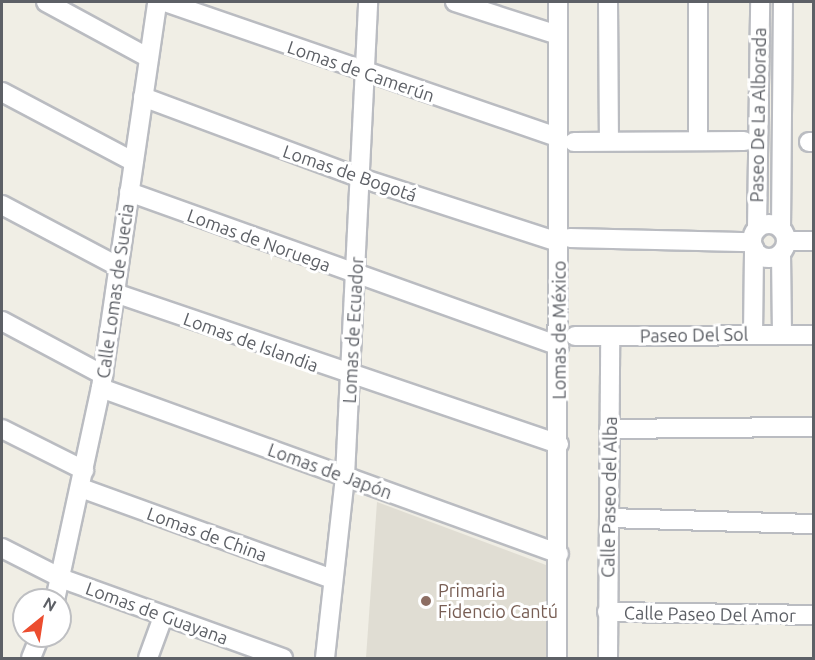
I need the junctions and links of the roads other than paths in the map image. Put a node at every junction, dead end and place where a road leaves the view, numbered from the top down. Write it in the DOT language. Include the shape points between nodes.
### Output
graph roads {
  1 [pos="46,2"];
  2 [pos="157,2"];
  3 [pos="165,2"];
  4 [pos="368,2"];
  5 [pos="455,2"];
  6 [pos="558,2"];
  7 [pos="608,2"];
  8 [pos="698,2"];
  9 [pos="760,2"];
  10 [pos="783,2"];
  11 [pos="558,35"];
  12 [pos="149,58"];
  13 [pos="364,74"];
  14 [pos="2,92"];
  15 [pos="143,97"];
  16 [pos="566,139"];
  17 [pos="609,140"];
  18 [pos="698,141"];
  19 [pos="744,141"];
  20 [pos="134,162"];
  21 [pos="358,177"];
  22 [pos="129,192"];
  23 [pos="2,205"];
  24 [pos="564,240"];
  25 [pos="754,240"];
  26 [pos="783,241"];
  27 [pos="813,241"];
  28 [pos="119,267"];
  29 [pos="357,277"];
  30 [pos="115,294"];
  31 [pos="2,321"];
  32 [pos="753,334"];
  33 [pos="782,334"];
  34 [pos="813,335"];
  35 [pos="575,336"];
  36 [pos="610,336"];
  37 [pos="559,346"];
  38 [pos="351,378"];
  39 [pos="102,382"];
  40 [pos="813,427"];
  41 [pos="2,429"];
  42 [pos="609,429"];
  43 [pos="559,444"];
  44 [pos="345,476"];
  45 [pos="82,479"];
  46 [pos="609,518"];
  47 [pos="813,524"];
  48 [pos="2,548"];
  49 [pos="559,554"];
  50 [pos="63,579"];
  51 [pos="333,579"];
  52 [pos="60,588"];
  53 [pos="607,612"];
  54 [pos="813,615"];
  55 [pos="163,617"];
  56 [pos="263,655"];
  57 [pos="148,658"];
  58 [pos="283,658"];
  59 [pos="325,658"];
  60 [pos="557,658"];
  61 [pos="608,658"];
  1 -- 12 [label="street"];
  2 -- 12 [label="street, Calle Lomas de Suecia"];
  3 -- 13 [label="street, Lomas de Camerún"];
  4 -- 13 [label="street, Lomas de Ecuador"];
  5 -- 11 [label="street"];
  6 -- 11 [label="street, Lomas de México"];
  7 -- 17 [label="street"];
  8 -- 18 [label="street"];
  9 -- 25 [label="street, Paseo De La Alborada"];
  10 -- 26 [label="street, Paseo De La Alborada"];
  11 -- 16 [label="street, Lomas de México"];
  12 -- 15 [label="street, Calle Lomas de Suecia"];
  13 -- 16 [label="street, Lomas de Camerún"];
  13 -- 21 [label="street, Lomas de Ecuador"];
  14 -- 20 [label="street"];
  15 -- 20 [label="street, Calle Lomas de Suecia"];
  15 -- 21 [label="street, Lomas de Bogotá"];
  16 -- 17 [label="street"];
  16 -- 24 [label="street, Lomas de México"];
  17 -- 18 [label="street"];
  18 -- 19 [label="street"];
  20 -- 22 [label="street, Calle Lomas de Suecia"];
  21 -- 24 [label="street, Lomas de Bogotá"];
  21 -- 29 [label="street, Lomas de Ecuador"];
  22 -- 28 [label="street, Calle Lomas de Suecia"];
  22 -- 29 [label="street, Lomas de Noruega"];
  23 -- 28 [label="street"];
  24 -- 25 [label="street, Lomas de Bogotá"];
  24 -- 37 [label="street, Lomas de México"];
  25 -- 26 [label="street" via="769,224"];
  25 -- 26 [label="street" via="763,257"];
  25 -- 32 [label="street, Paseo De La Alborada"];
  26 -- 27 [label="street"];
  26 -- 33 [label="street, Paseo De La Alborada"];
  28 -- 30 [label="street, Calle Lomas de Suecia"];
  29 -- 37 [label="street, Lomas de Noruega"];
  29 -- 38 [label="street, Lomas de Ecuador"];
  30 -- 38 [label="street, Lomas de Islandia"];
  30 -- 39 [label="street, Calle Lomas de Suecia"];
  31 -- 39 [label="street, Lomas de Japón"];
  32 -- 33 [label="street, Paseo Del Sol"];
  32 -- 36 [label="street, Paseo Del Sol"];
  33 -- 34 [label="street, Paseo Del Sol"];
  35 -- 36 [label="street, Paseo Del Sol"];
  36 -- 42 [label="street, Calle Paseo del Alba"];
  37 -- 43 [label="street, Lomas de México"];
  38 -- 43 [label="street, Lomas de Islandia"];
  38 -- 44 [label="street, Lomas de Ecuador"];
  39 -- 44 [label="street, Lomas de Japón"];
  39 -- 45 [label="street, Calle Lomas de Suecia"];
  40 -- 42 [label="street"];
  41 -- 45 [label="street, Lomas de China"];
  42 -- 46 [label="street, Calle Paseo del Alba"];
  43 -- 49 [label="street, Lomas de México"];
  44 -- 49 [label="street, Lomas de Japón"];
  44 -- 51 [label="street, Lomas de Ecuador"];
  45 -- 50 [label="street, Calle Lomas de Suecia"];
  45 -- 51 [label="street, Lomas de China"];
  46 -- 47 [label="street"];
  46 -- 53 [label="street, Calle Paseo del Alba"];
  48 -- 50 [label="street, Lomas de Guayana"];
  49 -- 60 [label="street, Lomas de México"];
  50 -- 52 [label="street, Calle Lomas de Suecia"];
  50 -- 55 [label="street, Lomas de Guayana"];
  51 -- 59 [label="street, Lomas de Ecuador"];
  53 -- 54 [label="street, Calle Paseo Del Amor"];
  53 -- 61 [label="street, Calle Paseo del Alba"];
  55 -- 56 [label="street, Lomas de Guayana"];
  55 -- 57 [label="street"];
  56 -- 58 [label="street, Lomas de Guayana"];
}
